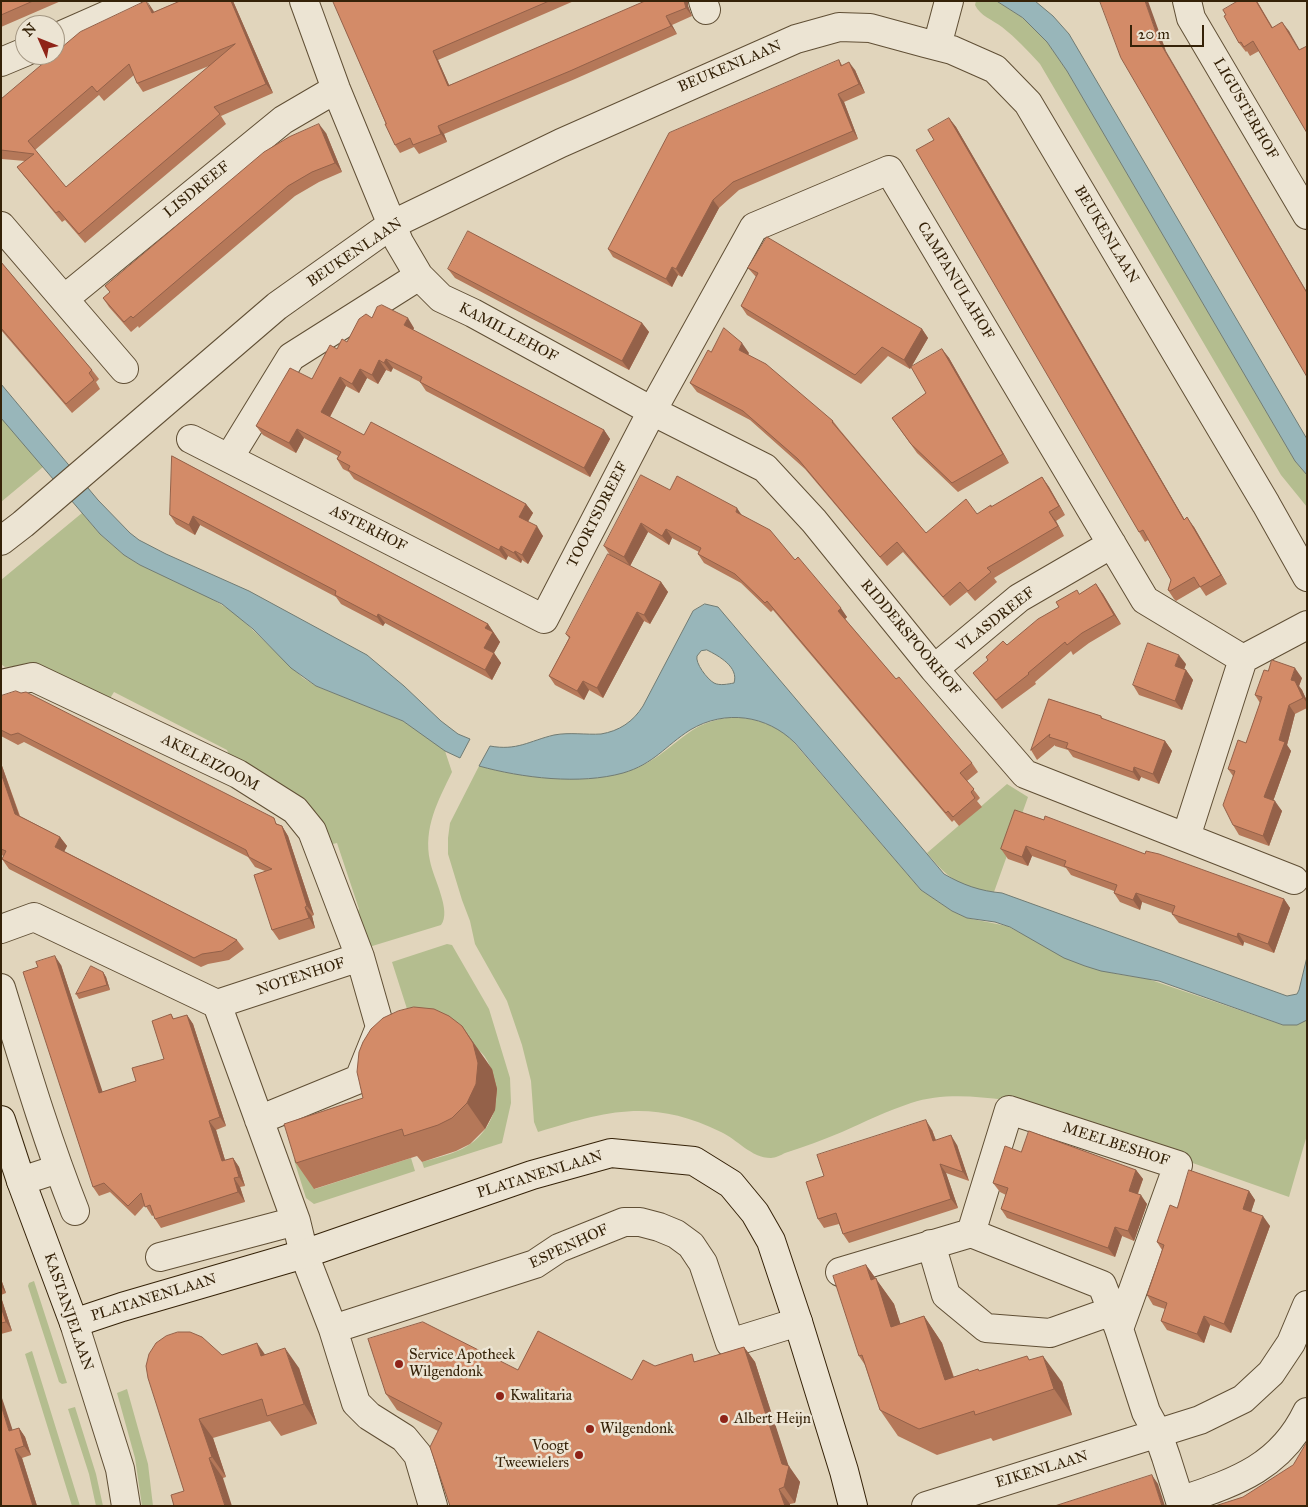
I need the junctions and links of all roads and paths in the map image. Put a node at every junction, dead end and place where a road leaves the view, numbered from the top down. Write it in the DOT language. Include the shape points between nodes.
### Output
graph roads {
  1 [pos="127,1"];
  2 [pos="304,1"];
  3 [pos="949,1"];
  4 [pos="1187,1"];
  5 [pos="65,34"];
  6 [pos="936,46"];
  7 [pos="15,56"];
  8 [pos="1,62"];
  9 [pos="336,89"];
  10 [pos="1307,215"];
  11 [pos="392,225"];
  12 [pos="1,226"];
  13 [pos="419,276"];
  14 [pos="64,298"];
  15 [pos="124,369"];
  16 [pos="652,411"];
  17 [pos="191,439"];
  18 [pos="229,458"];
  19 [pos="1,540"];
  20 [pos="1112,544"];
  21 [pos="1307,577"];
  22 [pos="544,619"];
  23 [pos="1307,625"];
  24 [pos="1243,659"];
  25 [pos="934,669"];
  26 [pos="1,684"];
  27 [pos="1186,837"];
  28 [pos="1294,880"];
  29 [pos="1,929"];
  30 [pos="360,958"];
  31 [pos="2,995"];
  32 [pos="217,1004"];
  33 [pos="1,1120"];
  34 [pos="260,1120"];
  35 [pos="58,1169"];
  36 [pos="21,1181"];
  37 [pos="74,1211"];
  38 [pos="296,1221"];
  39 [pos="971,1233"];
  40 [pos="931,1244"];
  41 [pos="304,1254"];
  42 [pos="160,1256"];
  43 [pos="840,1272"];
  44 [pos="1307,1304"];
  45 [pos="1116,1320"];
  46 [pos="798,1322"];
  47 [pos="74,1323"];
  48 [pos="333,1329"];
  49 [pos="1307,1412"];
  50 [pos="1158,1434"];
  51 [pos="126,1506"];
  52 [pos="433,1506"];
  53 [pos="853,1506"];
  54 [pos="926,1506"];
  1 -- 5 [label="street" via="114,12"];
  2 -- 9 [label="street"];
  3 -- 6 [label="street"];
  4 -- 10 [label="street, LIGUSTERHOF" via="1191,18"];
  6 -- 11 [label="street, BEUKENLAAN" via="870,28 839,27 796,39 560,143"];
  6 -- 21 [label="street, BEUKENLAAN" via="995,69 1028,103"];
  7 -- 8 [label="street"];
  9 -- 11 [label="street"];
  9 -- 14 [label="street, LISDREEF" via="283,120"];
  11 -- 13 [label="street, KAMILLEHOF"];
  11 -- 19 [label="street, BEUKENLAAN" via="277,306"];
  12 -- 14 [label="street"];
  13 -- 16 [label="street, KAMILLEHOF" via="442,298"];
  13 -- 18 [label="street" via="292,357"];
  14 -- 15 [label="street"];
  16 -- 20 [label="street, CAMPANULAHOF" via="754,227 889,170"];
  16 -- 22 [label="street, TOORTSDREEF"];
  16 -- 25 [label="street, RIDDERSPOORHOF" via="765,468 814,520"];
  17 -- 18 [label="street, ASTERHOF"];
  18 -- 22 [label="street, ASTERHOF"];
  20 -- 24 [label="street, CAMPANULAHOF" via="1145,600"];
  20 -- 25 [label="street, VLASDREEF" via="1019,598"];
  23 -- 24 [label="street"];
  24 -- 27 [label="street"];
  25 -- 27 [label="street, RIDDERSPOORHOF" via="1025,774"];
  26 -- 30 [label="street, AKELEIZOOM" via="33,677 238,774 295,810 312,831"];
  27 -- 28 [label="street, RIDDERSPOORHOF"];
  29 -- 32 [label="street" via="34,917"];
  30 -- 32 [label="street, NOTENHOF"];
  30 -- 34 [label="street, NOTENHOF" via="380,1027 359,1079"];
  31 -- 35 [label="street"];
  32 -- 34 [label="street"];
  33 -- 36 [label="street, KASTANJELAAN"];
  34 -- 38 [label="street"];
  35 -- 36 [label="street"];
  35 -- 37 [label="street"];
  36 -- 47 [label="street, KASTANJELAAN"];
  38 -- 41 [label="street"];
  38 -- 42 [label="street"];
  39 -- 40 [label="street"];
  39 -- 45 [label="street" via="1102,1285"];
  39 -- 45 [label="street, MEELBESHOF" via="1009,1110 1178,1164"];
  40 -- 43 [label="street"];
  40 -- 45 [label="street" via="946,1295 986,1328 1050,1333"];
  41 -- 46 [label="street, PLATANENLAAN" via="532,1175 611,1153 694,1161 731,1184 755,1213 771,1242"];
  41 -- 47 [label="street, PLATANENLAAN"];
  41 -- 48 [label="street"];
  44 -- 50 [label="street, EIKENLAAN" via="1291,1343 1271,1374 1243,1399 1200,1420"];
  45 -- 50 [label="street" via="1146,1412"];
  46 -- 48 [label="street, ESPENHOF" via="730,1344 703,1262 691,1245 660,1227 624,1222 559,1248 535,1264"];
  46 -- 53 [label="street, PLATANENLAAN"];
  47 -- 51 [label="street, KASTANJELAAN" via="120,1469"];
  48 -- 52 [label="street" via="356,1403 369,1416 404,1438 418,1455"];
  49 -- 50 [label="street" via="1295,1434 1266,1464 1225,1486 1180,1501"];
  50 -- 54 [label="street, EIKENLAAN"];
}
